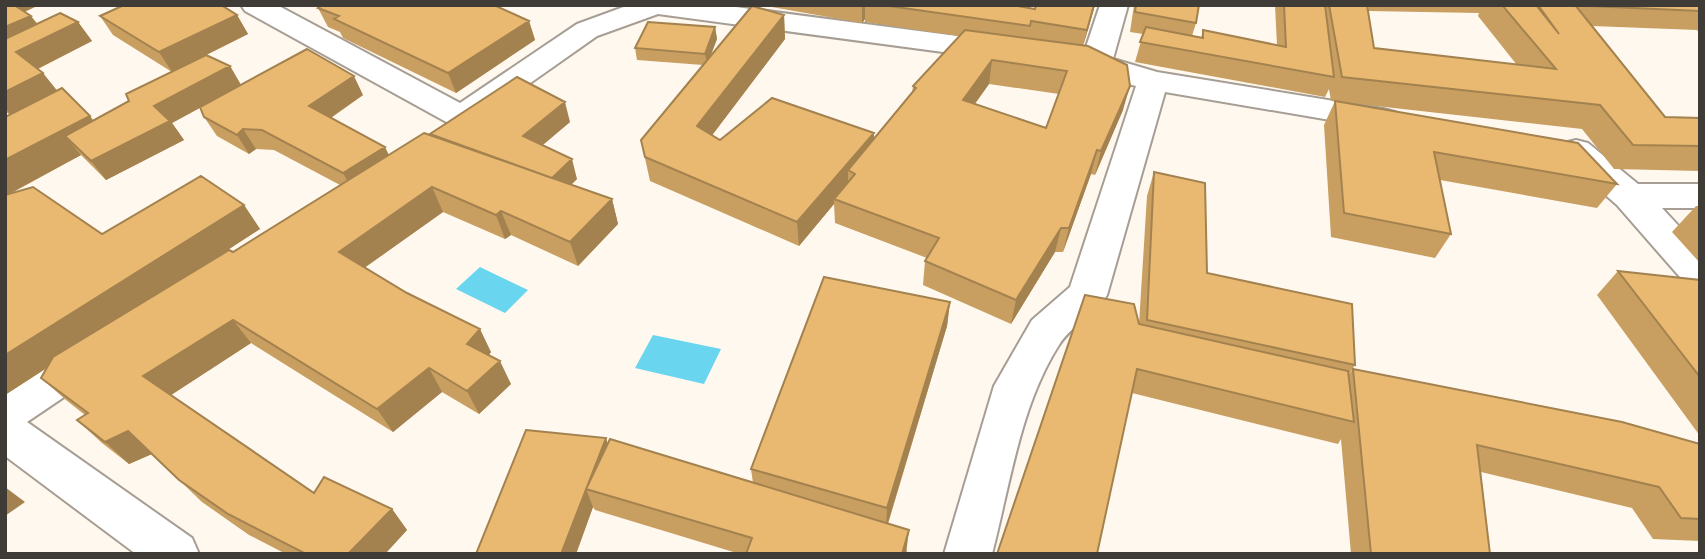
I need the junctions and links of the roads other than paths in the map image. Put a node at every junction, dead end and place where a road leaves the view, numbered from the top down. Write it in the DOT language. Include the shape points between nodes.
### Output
graph roads {
  1 [pos="255,5"];
  2 [pos="1114,5"];
  3 [pos="654,6"];
  4 [pos="1096,64"];
  5 [pos="1153,80"];
  6 [pos="1412,124"];
  7 [pos="1549,146"];
  8 [pos="1630,196"];
  9 [pos="1700,196"];
  10 [pos="1700,274"];
  11 [pos="118,338"];
  12 [pos="5,414"];
  13 [pos="5,431"];
  14 [pos="175,554"];
  15 [pos="968,554"];
  1 -- 3 [label="street" via="449,130 587,30"];
  2 -- 4 [label="street"];
  3 -- 4 [label="street"];
  4 -- 5 [label="street"];
  5 -- 6 [label="street"];
  5 -- 15 [label="street" via="1087,295 1046,331 1015,386"];
  7 -- 8 [label="street" via="1576,151"];
  8 -- 9 [label="street"];
  8 -- 10 [label="street"];
  11 -- 12 [label="street"];
  13 -- 14 [label="street"];
}
